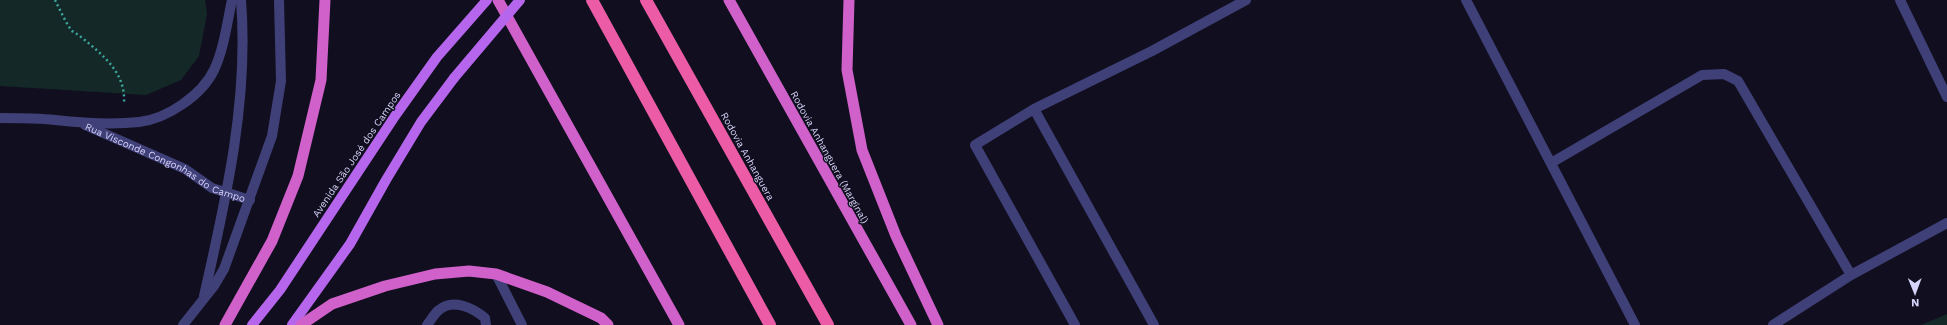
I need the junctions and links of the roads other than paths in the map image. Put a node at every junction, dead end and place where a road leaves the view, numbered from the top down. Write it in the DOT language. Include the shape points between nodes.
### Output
graph roads {
  1 [pos="232,0"];
  2 [pos="241,0"];
  3 [pos="279,0"];
  4 [pos="325,0"];
  5 [pos="487,0"];
  6 [pos="498,0"];
  7 [pos="520,0"];
  8 [pos="592,0"];
  9 [pos="646,0"];
  10 [pos="729,0"];
  11 [pos="849,0"];
  12 [pos="1246,0"];
  13 [pos="1466,0"];
  14 [pos="1900,0"];
  15 [pos="1947,97"];
  16 [pos="1034,109"];
  17 [pos="0,118"];
  18 [pos="81,123"];
  19 [pos="1551,163"];
  20 [pos="226,194"];
  21 [pos="250,200"];
  22 [pos="1947,223"];
  23 [pos="496,274"];
  24 [pos="1851,275"];
  25 [pos="203,301"];
  26 [pos="183,325"];
  27 [pos="225,325"];
  28 [pos="252,325"];
  29 [pos="292,325"];
  30 [pos="301,325"];
  31 [pos="427,325"];
  32 [pos="486,325"];
  33 [pos="522,325"];
  34 [pos="608,325"];
  35 [pos="679,325"];
  36 [pos="770,325"];
  37 [pos="828,325"];
  38 [pos="911,325"];
  39 [pos="938,325"];
  40 [pos="1075,325"];
  41 [pos="1154,325"];
  42 [pos="1635,325"];
  43 [pos="1773,325"];
  1 -- 18 [label="street, Rua Visconde Congonhas do Campo" via="214,70 204,86 184,104 166,114 140,122"];
  2 -- 20 [label="street" via="242,95"];
  3 -- 21 [label="street" via="281,81 272,136"];
  4 -- 27 [label="highway" via="322,80 298,176 272,241"];
  5 -- 28 [label="main road, Avenida São José dos Campos" via="437,57 280,290"];
  6 -- 35 [label="highway"];
  7 -- 29 [label="main road, bridge" via="454,78 421,122 350,244"];
  8 -- 36 [label="highway"];
  9 -- 37 [label="highway, Rodovia Anhanguera"];
  10 -- 38 [label="highway, Rodovia Anhanguera (Marginal)"];
  11 -- 39 [label="highway" via="847,70 862,150 896,236"];
  12 -- 16 [label="street" via="1152,51"];
  13 -- 19 [label="street"];
  14 -- 15 [label="street"];
  16 -- 40 [label="street" via="975,145"];
  16 -- 41 [label="street"];
  17 -- 18 [label="street, Rua Visconde Congonhas do Campo"];
  18 -- 20 [label="street, Rua Visconde Congonhas do Campo" via="185,169 212,188"];
  19 -- 24 [label="street" via="1702,75 1724,74 1738,81"];
  19 -- 42 [label="street"];
  20 -- 21 [label="street, Rua Visconde Congonhas do Campo"];
  20 -- 25 [label="street"];
  21 -- 25 [label="street" via="224,268"];
  22 -- 24 [label="street"];
  23 -- 30 [label="highway" via="469,271 435,274 385,286 332,304"];
  23 -- 33 [label="street"];
  23 -- 34 [label="highway" via="547,292 601,318"];
  24 -- 43 [label="street"];
  25 -- 26 [label="street"];
  31 -- 32 [label="street" via="440,309 456,305 474,309 485,318"];
}
